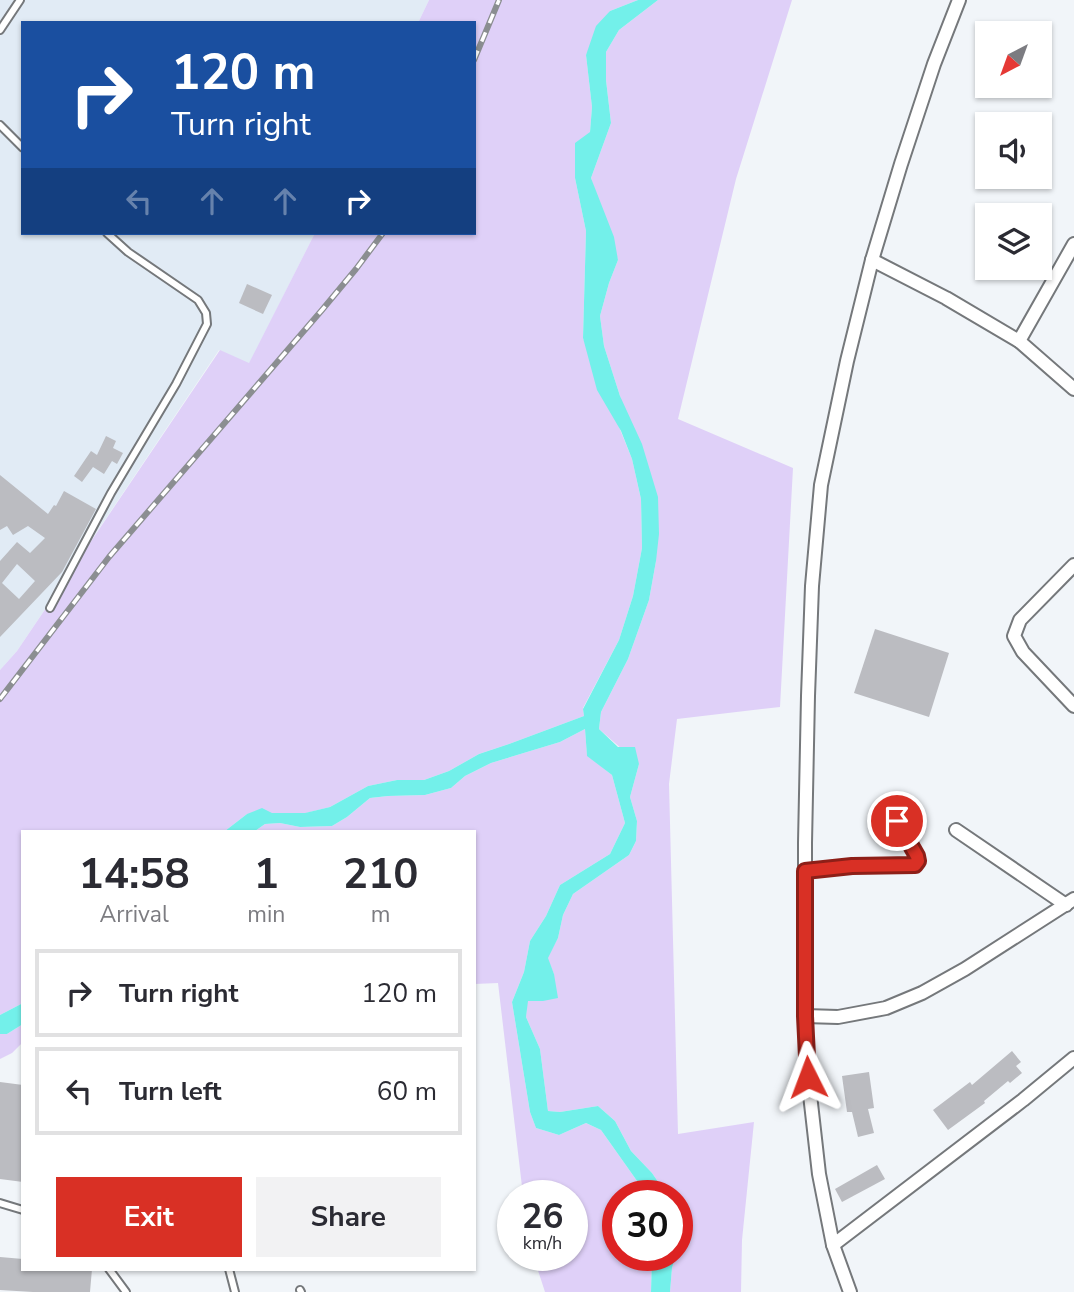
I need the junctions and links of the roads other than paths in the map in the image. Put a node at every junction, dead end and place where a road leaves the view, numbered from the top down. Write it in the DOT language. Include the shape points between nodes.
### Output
graph roads {
  1 [pos="20,0"];
  2 [pos="959,0"];
  3 [pos="0,30"];
  4 [pos="0,125"];
  5 [pos="21,146"];
  6 [pos="109,235"];
  7 [pos="1074,244"];
  8 [pos="872,260"];
  9 [pos="1019,341"];
  10 [pos="1074,389"];
  11 [pos="1074,565"];
  12 [pos="50,608"];
  13 [pos="1074,706"];
  14 [pos="897,821"];
  15 [pos="956,830"];
  16 [pos="805,871"];
  17 [pos="1070,902"];
  18 [pos="805,1016"];
  19 [pos="1074,1058"];
  20 [pos="0,1203"];
  21 [pos="21,1209"];
  22 [pos="834,1245"];
  23 [pos="110,1271"];
  24 [pos="230,1271"];
  25 [pos="126,1292"];
  26 [pos="235,1292"];
  27 [pos="850,1292"];
  1 -- 3 [label="lane"];
  2 -- 8 [label="street"];
  4 -- 5 [label="lane"];
  6 -- 12 [label="lane" via="198,300 208,319"];
  7 -- 9 [label="street"];
  8 -- 9 [label="street"];
  8 -- 16 [label="street" via="821,485 808,696"];
  9 -- 10 [label="street"];
  11 -- 13 [label="street" via="1020,620 1014,636 1023,652"];
  14 -- 16 [label="lane" via="917,856 915,865"];
  15 -- 17 [label="street"];
  16 -- 18 [label="street"];
  17 -- 18 [label="street" via="922,993 886,1008 838,1017"];
  18 -- 22 [label="street" via="818,1161"];
  19 -- 22 [label="street"];
  20 -- 21 [label="lane"];
  22 -- 27 [label="street"];
  23 -- 25 [label="lane"];
  24 -- 26 [label="lane"];
}
